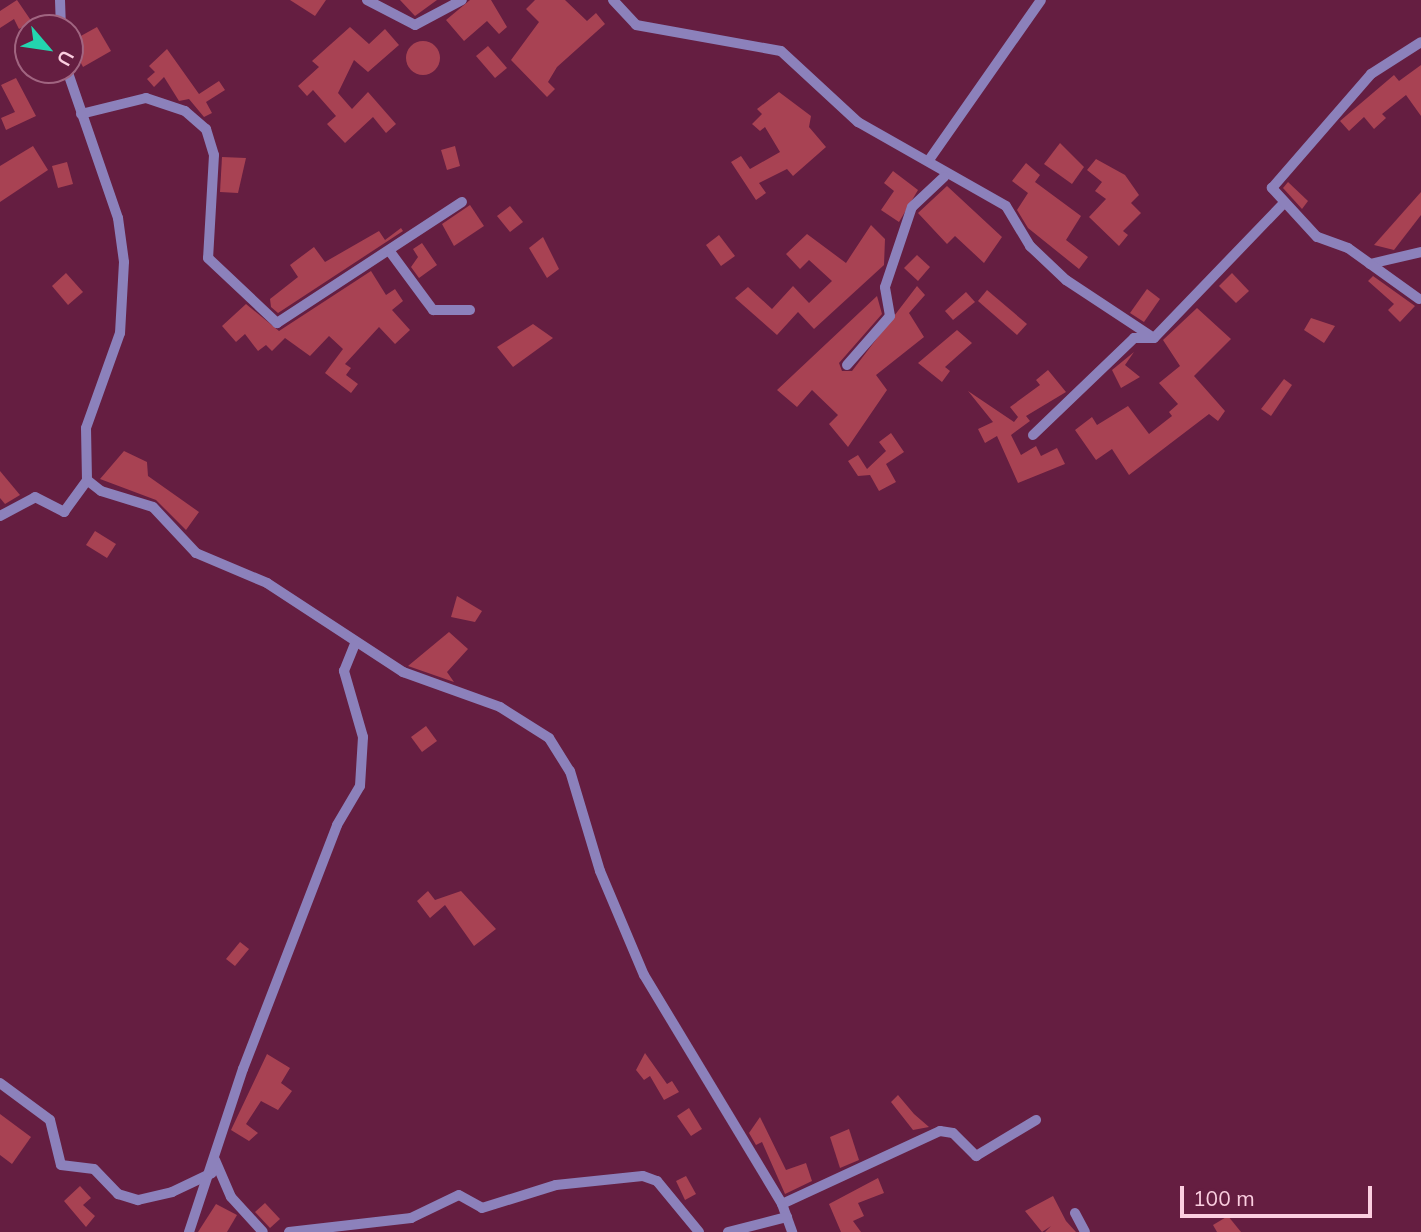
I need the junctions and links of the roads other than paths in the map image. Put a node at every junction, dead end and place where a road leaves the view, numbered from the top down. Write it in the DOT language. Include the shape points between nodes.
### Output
graph roads {
  1 [pos="367,0"];
  2 [pos="462,0"];
  3 [pos="613,0"];
  4 [pos="1041,0"];
  5 [pos="1421,42"];
  6 [pos="71,84"];
  7 [pos="81,114"];
  8 [pos="929,160"];
  9 [pos="944,177"];
  10 [pos="462,202"];
  11 [pos="1282,205"];
  12 [pos="1421,251"];
  13 [pos="391,253"];
  14 [pos="1370,264"];
  15 [pos="1419,299"];
  16 [pos="470,310"];
  17 [pos="1154,338"];
  18 [pos="847,365"];
  19 [pos="1033,435"];
  20 [pos="87,480"];
  21 [pos="0,516"];
  22 [pos="355,644"];
  23 [pos="0,1083"];
  24 [pos="1036,1120"];
  25 [pos="215,1158"];
  26 [pos="212,1173"];
  27 [pos="782,1204"];
  28 [pos="1075,1213"];
  29 [pos="787,1217"];
  30 [pos="189,1232"];
  31 [pos="263,1232"];
  32 [pos="289,1232"];
  33 [pos="699,1232"];
  34 [pos="727,1232"];
  35 [pos="792,1232"];
  36 [pos="1085,1232"];
  1 -- 2 [label="street" via="415,25"];
  3 -- 8 [label="street" via="636,25 775,48 858,122"];
  4 -- 8 [label="street"];
  5 -- 11 [label="street" via="1371,74 1290,160 1272,188"];
  6 -- 7 [label="street"];
  7 -- 13 [label="street" via="146,98 184,111 206,129 214,155 208,258 277,323"];
  7 -- 20 [label="street" via="118,218 125,280 120,333 89,411"];
  8 -- 9 [label="street"];
  9 -- 17 [label="street" via="1006,206 1030,246 1066,281"];
  9 -- 18 [label="street" via="912,207 886,286 890,316"];
  10 -- 13 [label="street"];
  11 -- 14 [label="street" via="1317,237"];
  11 -- 17 [label="street"];
  12 -- 14 [label="street"];
  13 -- 16 [label="street" via="433,310"];
  14 -- 15 [label="street"];
  17 -- 19 [label="street" via="1134,338"];
  20 -- 21 [label="street" via="64,512 35,497"];
  20 -- 22 [label="street" via="101,491 153,507 196,552 267,583"];
  22 -- 25 [label="street" via="344,671 363,737 360,786 337,825"];
  22 -- 27 [label="street" via="417,680 514,714 557,747 644,975"];
  23 -- 26 [label="street" via="50,1120 61,1165 94,1169 118,1194 138,1200 173,1192"];
  24 -- 27 [label="street" via="976,1156 953,1133 940,1131"];
  25 -- 26 [label="street"];
  25 -- 31 [label="street" via="232,1197"];
  26 -- 30 [label="street"];
  27 -- 29 [label="street"];
  28 -- 36 [label="street"];
  29 -- 34 [label="street"];
  29 -- 35 [label="street"];
  32 -- 33 [label="street" via="411,1218 459,1195 482,1208 556,1185 643,1175 657,1181"];
}
